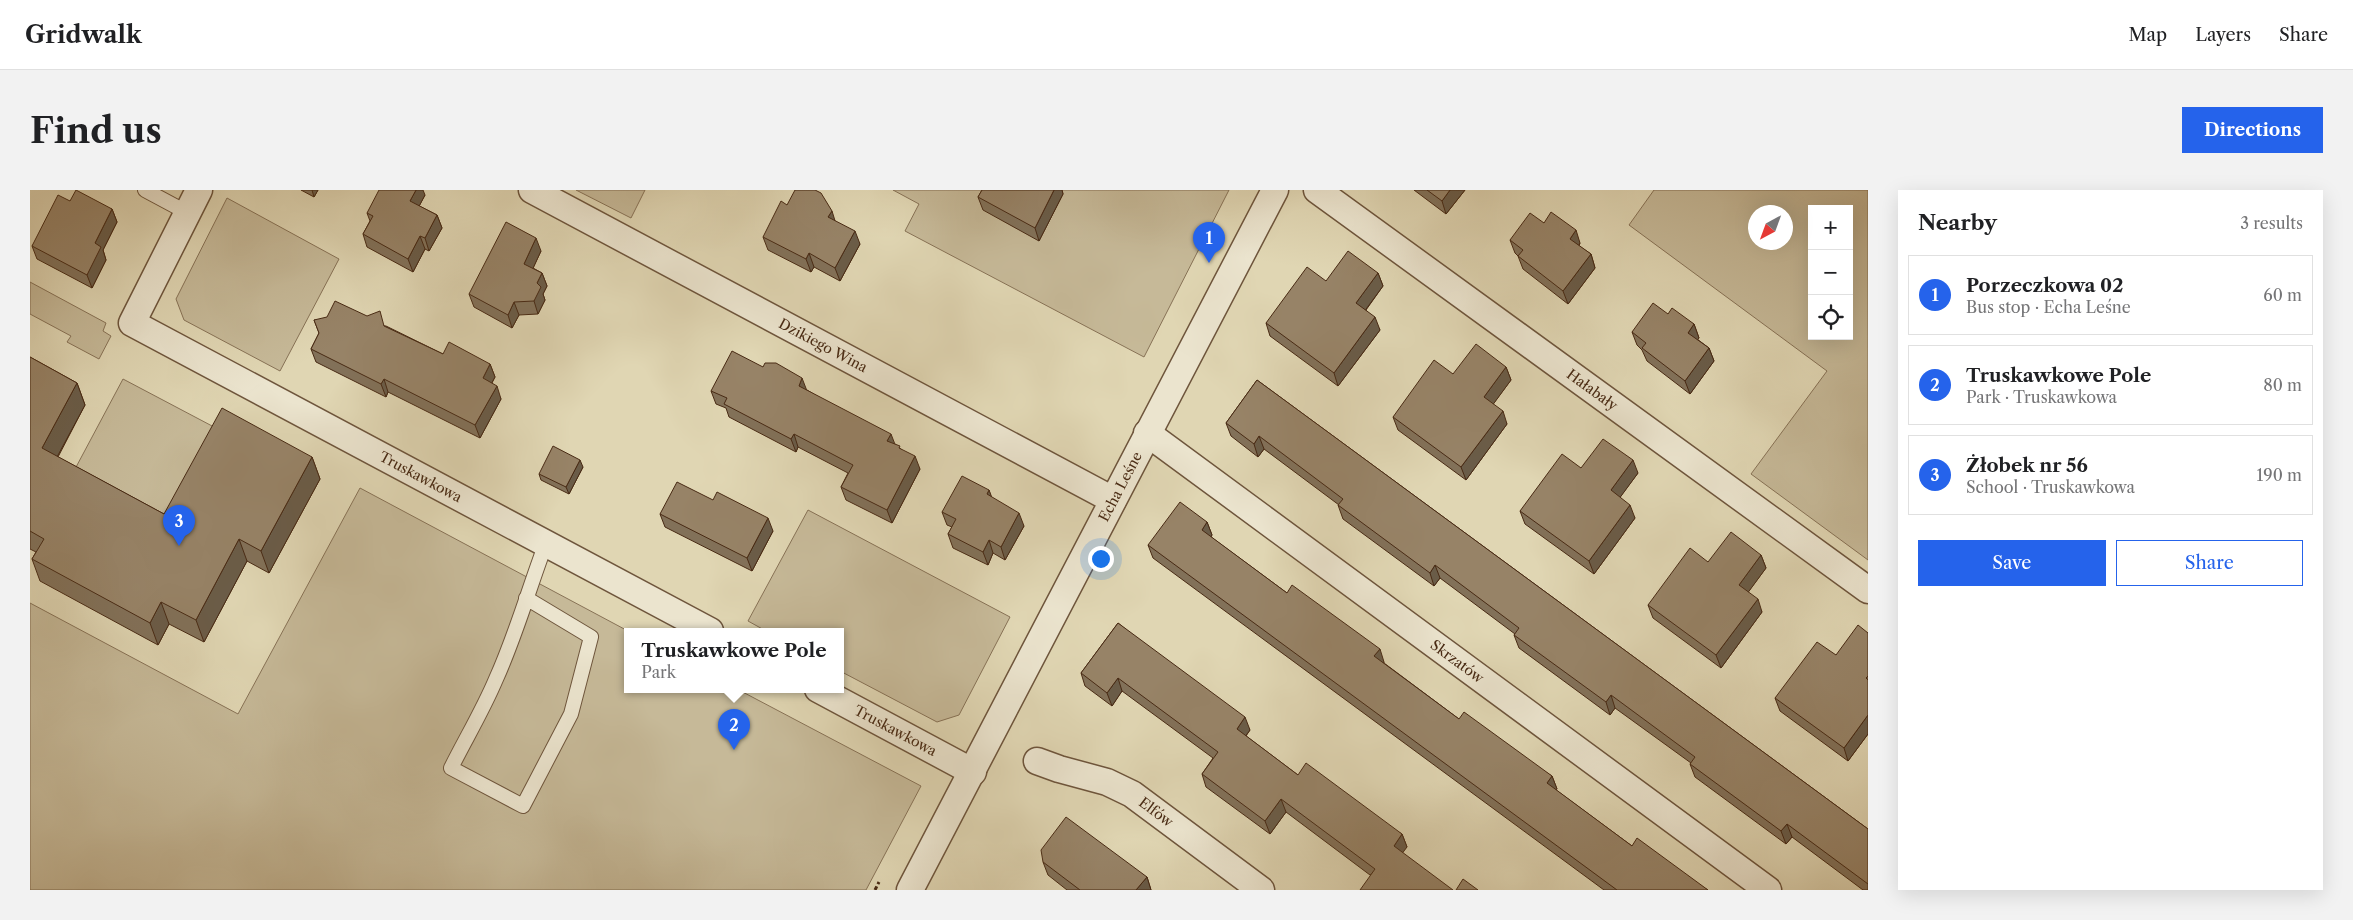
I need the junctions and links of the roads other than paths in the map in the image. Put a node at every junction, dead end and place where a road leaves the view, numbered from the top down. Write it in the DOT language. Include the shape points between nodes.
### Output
graph roads {
  1 [pos="146,190"];
  2 [pos="199,190"];
  3 [pos="532,190"];
  4 [pos="1275,190"];
  5 [pos="1317,190"];
  6 [pos="188,213"];
  7 [pos="1147,433"];
  8 [pos="1114,500"];
  9 [pos="546,543"];
  10 [pos="1868,590"];
  11 [pos="526,598"];
  12 [pos="704,628"];
  13 [pos="825,693"];
  14 [pos="1037,760"];
  15 [pos="973,772"];
  16 [pos="910,890"];
  17 [pos="1261,890"];
  18 [pos="1768,890"];
  1 -- 6 [label="lane"];
  2 -- 6 [label="street"];
  3 -- 8 [label="street, Dzikiego Wina"];
  4 -- 7 [label="street, Echa Leśne"];
  5 -- 10 [label="street, Hałabały"];
  6 -- 9 [label="street, Truskawkowa" via="132,323"];
  7 -- 8 [label="street, Echa Leśne"];
  7 -- 18 [label="street, Skrzatów"];
  8 -- 15 [label="street, Echa Leśne"];
  9 -- 11 [label="lane"];
  9 -- 12 [label="street, Truskawkowa"];
  11 -- 11 [label="lane" via="591,637 571,714 523,806 451,768 496,679"];
  13 -- 15 [label="street, Truskawkowa"];
  14 -- 17 [label="street, Elfów" via="1107,782 1132,794"];
  15 -- 16 [label="street, Echa Leśne"];
}
